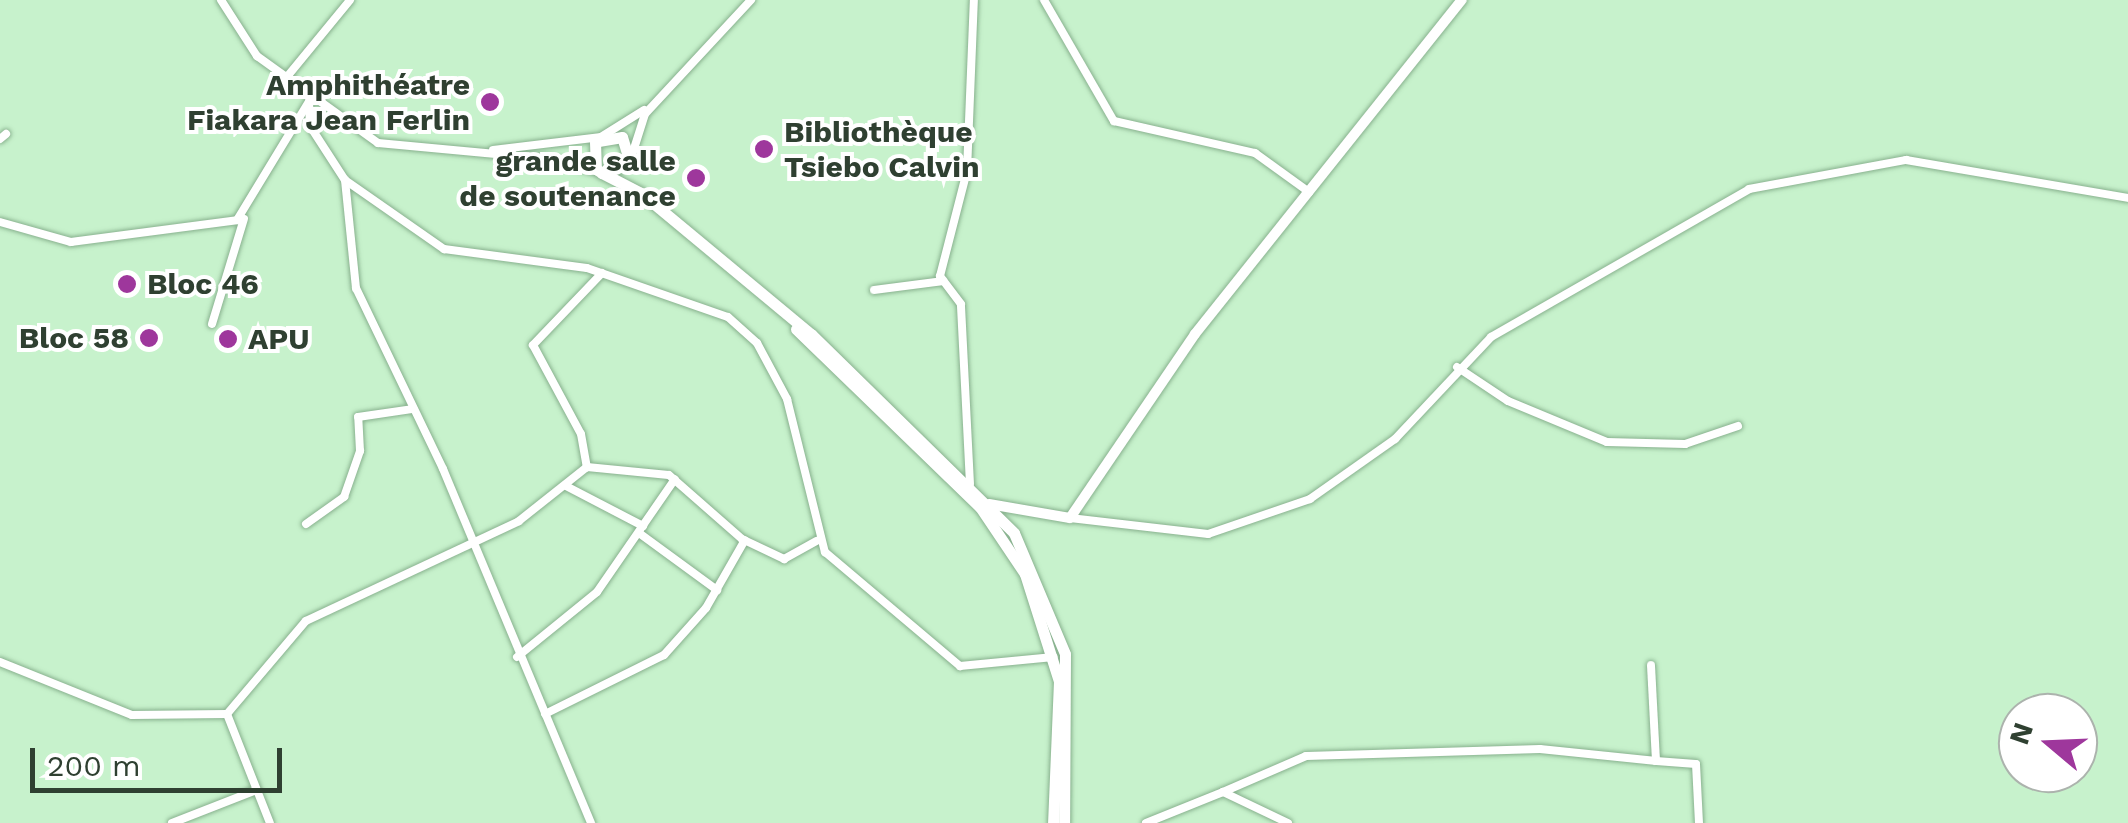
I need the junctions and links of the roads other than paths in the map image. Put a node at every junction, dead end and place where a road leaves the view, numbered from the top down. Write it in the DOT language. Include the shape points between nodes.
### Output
graph roads {
  1 [pos="221,0"];
  2 [pos="350,0"];
  3 [pos="750,0"];
  4 [pos="974,0"];
  5 [pos="1044,0"];
  6 [pos="1462,0"];
  7 [pos="286,78"];
  8 [pos="658,96"];
  9 [pos="309,101"];
  10 [pos="601,137"];
  11 [pos="479,152"];
  12 [pos="632,155"];
  13 [pos="602,173"];
  14 [pos="345,180"];
  15 [pos="1309,192"];
  16 [pos="641,193"];
  17 [pos="2128,198"];
  18 [pos="246,215"];
  19 [pos="0,222"];
  20 [pos="602,274"];
  21 [pos="943,280"];
  22 [pos="874,290"];
  23 [pos="212,324"];
  24 [pos="796,329"];
  25 [pos="1456,367"];
  26 [pos="413,410"];
  27 [pos="1738,426"];
  28 [pos="587,468"];
  29 [pos="674,479"];
  30 [pos="970,484"];
  31 [pos="566,486"];
  32 [pos="989,504"];
  33 [pos="1070,518"];
  34 [pos="306,524"];
  35 [pos="641,530"];
  36 [pos="468,538"];
  37 [pos="744,540"];
  38 [pos="816,541"];
  39 [pos="717,590"];
  40 [pos="1055,656"];
  41 [pos="517,657"];
  42 [pos="0,662"];
  43 [pos="1652,664"];
  44 [pos="227,714"];
  45 [pos="545,714"];
  46 [pos="1656,761"];
  47 [pos="256,790"];
  48 [pos="1224,792"];
  49 [pos="172,823"];
  50 [pos="270,823"];
  51 [pos="590,823"];
  52 [pos="1053,823"];
  53 [pos="1064,823"];
  54 [pos="1146,823"];
  55 [pos="1288,823"];
  56 [pos="1699,823"];
  1 -- 7 [label="street" via="257,56"];
  2 -- 7 [label="street"];
  3 -- 8 [label="street"];
  4 -- 21 [label="street" via="978,76 966,171 940,253"];
  5 -- 15 [label="street" via="1114,121 1255,153"];
  6 -- 15 [label="street"];
  7 -- 9 [label="street"];
  8 -- 10 [label="street"];
  8 -- 12 [label="street"];
  9 -- 11 [label="street" via="378,143"];
  9 -- 14 [label="street" via="310,126"];
  9 -- 18 [label="street"];
  10 -- 11 [label="street"];
  10 -- 12 [label="main road" via="622,138"];
  10 -- 13 [label="main road" via="591,156"];
  11 -- 13 [label="street"];
  12 -- 13 [label="main road" via="625,170"];
  12 -- 16 [label="main road"];
  13 -- 16 [label="main road"];
  14 -- 20 [label="street" via="444,249"];
  14 -- 26 [label="street" via="356,288"];
  15 -- 33 [label="street" via="1195,334"];
  16 -- 24 [label="main road"];
  17 -- 25 [label="street" via="1906,160 1749,189 1660,247 1548,299"];
  18 -- 19 [label="street" via="71,242"];
  18 -- 23 [label="street"];
  20 -- 28 [label="street" via="533,345 580,434"];
  20 -- 38 [label="street" via="697,303 757,343 787,399"];
  21 -- 22 [label="street"];
  21 -- 30 [label="street" via="961,304"];
  24 -- 30 [label="main road"];
  24 -- 40 [label="main road" via="980,507 1025,574"];
  25 -- 27 [label="street" via="1508,400 1607,442 1684,444"];
  25 -- 33 [label="street" via="1441,394 1356,471 1270,516 1195,534"];
  26 -- 34 [label="street" via="358,416 360,451 344,497"];
  26 -- 36 [label="street"];
  28 -- 29 [label="street"];
  28 -- 31 [label="street"];
  29 -- 35 [label="street"];
  29 -- 37 [label="street"];
  30 -- 32 [label="main road"];
  31 -- 35 [label="street"];
  31 -- 36 [label="street" via="519,520"];
  32 -- 33 [label="street"];
  32 -- 53 [label="main road" via="1034,569 1065,654"];
  35 -- 39 [label="street"];
  35 -- 41 [label="street" via="597,592"];
  36 -- 41 [label="street"];
  36 -- 44 [label="street" via="306,622"];
  37 -- 38 [label="street" via="784,559"];
  37 -- 39 [label="street"];
  38 -- 40 [label="street" via="960,666"];
  39 -- 45 [label="street" via="664,655"];
  40 -- 52 [label="main road"];
  41 -- 45 [label="street"];
  42 -- 44 [label="street" via="132,715"];
  43 -- 46 [label="street"];
  44 -- 47 [label="street"];
  45 -- 51 [label="street"];
  46 -- 48 [label="street" via="1540,749 1306,756"];
  46 -- 56 [label="street" via="1696,764"];
  47 -- 49 [label="street"];
  47 -- 50 [label="street"];
  48 -- 54 [label="street"];
  48 -- 55 [label="street"];
}
